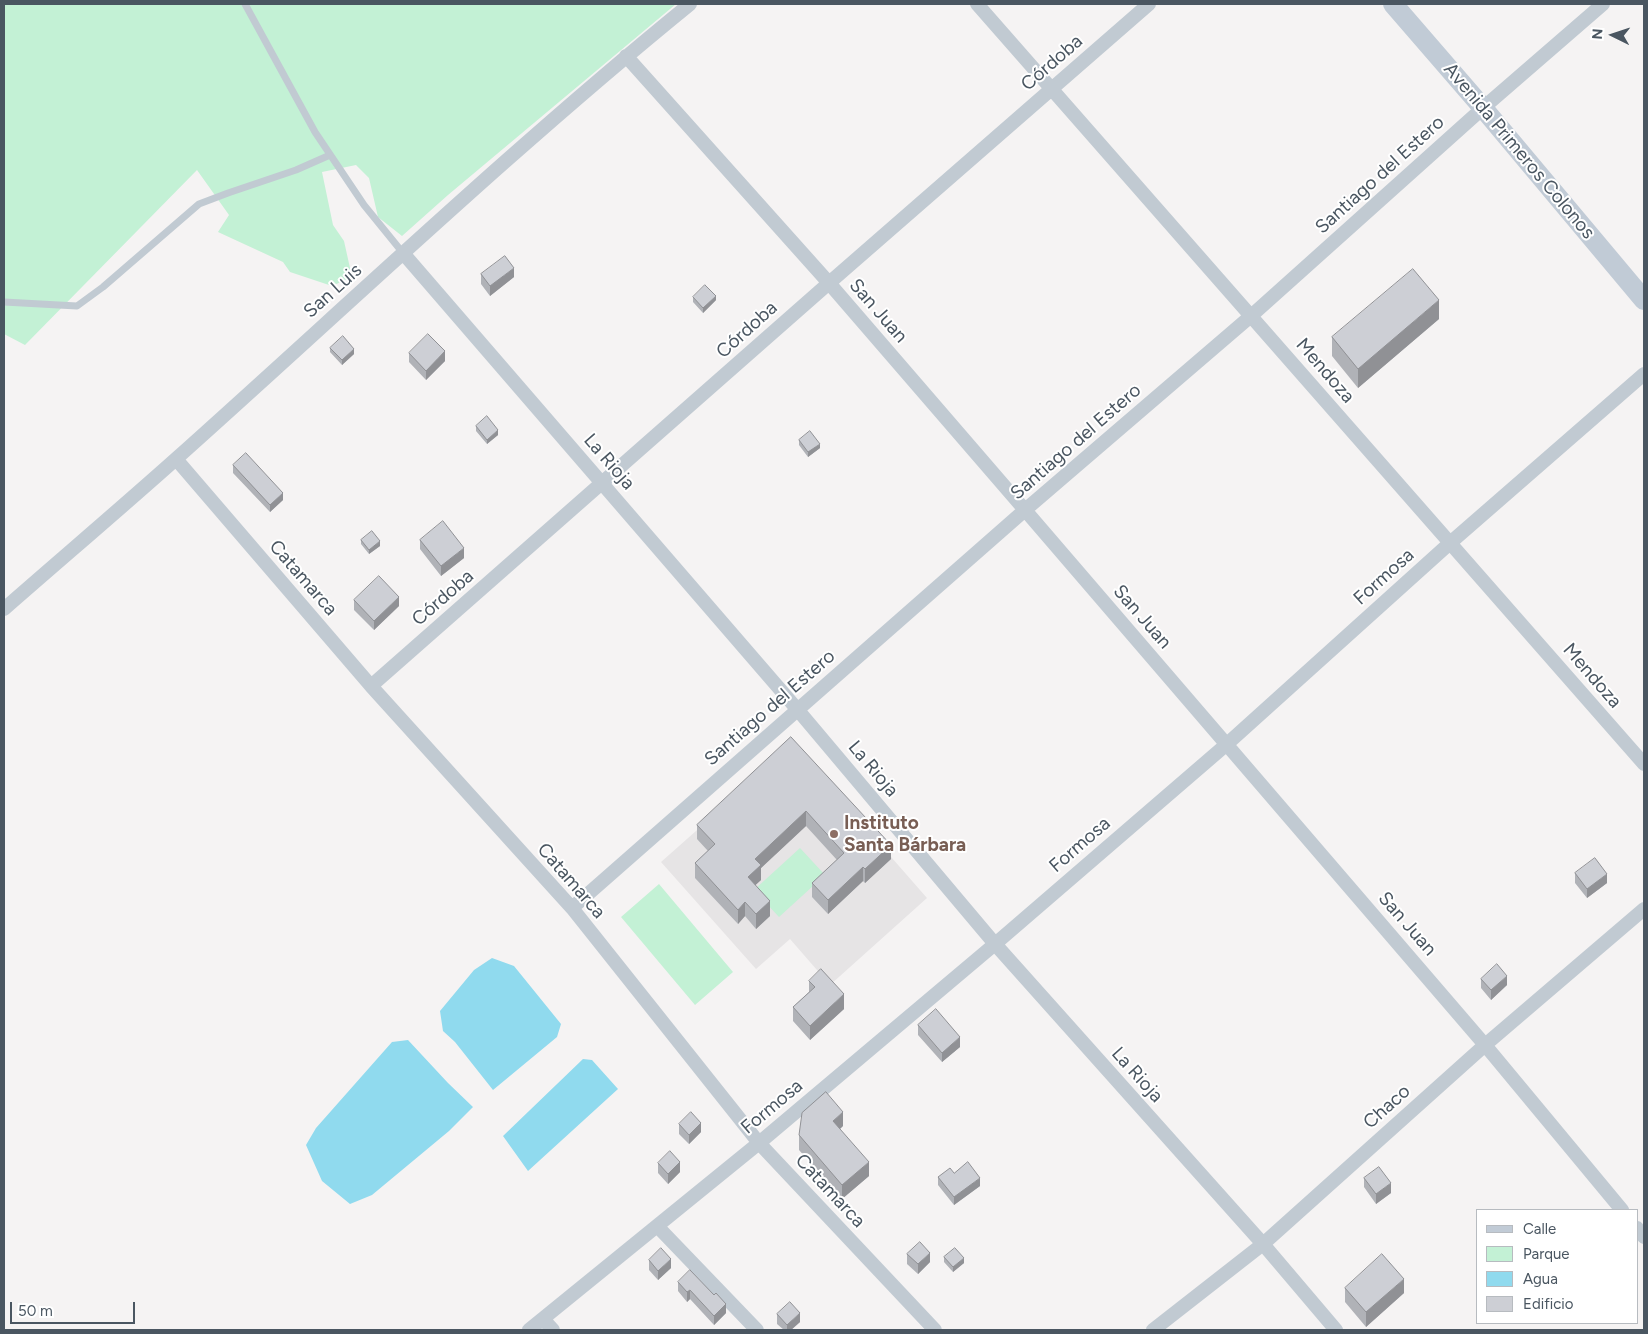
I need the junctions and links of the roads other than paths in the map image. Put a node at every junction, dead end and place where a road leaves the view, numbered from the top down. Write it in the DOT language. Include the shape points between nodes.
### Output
graph roads {
  1 [pos="245,4"];
  2 [pos="690,4"];
  3 [pos="978,4"];
  4 [pos="1149,4"];
  5 [pos="1393,4"];
  6 [pos="1603,4"];
  7 [pos="626,56"];
  8 [pos="1052,88"];
  9 [pos="1483,108"];
  10 [pos="330,155"];
  11 [pos="403,253"];
  12 [pos="829,282"];
  13 [pos="1644,300"];
  14 [pos="4,302"];
  15 [pos="1252,316"];
  16 [pos="1644,374"];
  17 [pos="176,459"];
  18 [pos="602,483"];
  19 [pos="1025,510"];
  20 [pos="1450,543"];
  21 [pos="4,610"];
  22 [pos="371,686"];
  23 [pos="797,709"];
  24 [pos="1227,744"];
  25 [pos="1644,764"];
  26 [pos="572,908"];
  27 [pos="1644,909"];
  28 [pos="995,944"];
  29 [pos="1485,1045"];
  30 [pos="759,1143"];
  31 [pos="1621,1209"];
  32 [pos="657,1226"];
  33 [pos="1263,1244"];
  34 [pos="543,1319"];
  35 [pos="529,1330"];
  36 [pos="553,1330"];
  37 [pos="756,1330"];
  38 [pos="935,1330"];
  39 [pos="1154,1330"];
  40 [pos="1336,1330"];
  1 -- 10 [label="lane" via="314,132"];
  2 -- 7 [label="street, San Luis"];
  3 -- 8 [label="street, Mendoza"];
  4 -- 8 [label="street, Córdoba"];
  5 -- 9 [label="street, Avenida Primeros Colonos"];
  6 -- 9 [label="street, Santiago del Estero"];
  7 -- 11 [label="street, San Luis"];
  7 -- 12 [label="street, San Juan"];
  8 -- 12 [label="street, Córdoba"];
  8 -- 15 [label="street, Mendoza"];
  9 -- 13 [label="street, Avenida Primeros Colonos"];
  9 -- 15 [label="street, Santiago del Estero"];
  10 -- 11 [label="lane" via="364,205"];
  10 -- 14 [label="lane" via="199,204 77,306"];
  11 -- 17 [label="street, San Luis"];
  11 -- 18 [label="street, La Rioja"];
  12 -- 18 [label="street, Córdoba"];
  12 -- 19 [label="street, San Juan"];
  15 -- 19 [label="street, Santiago del Estero"];
  15 -- 20 [label="street, Mendoza"];
  16 -- 20 [label="street, Formosa"];
  17 -- 21 [label="street, San Luis"];
  17 -- 22 [label="street, Catamarca"];
  18 -- 22 [label="street, Córdoba"];
  18 -- 23 [label="street, La Rioja"];
  19 -- 23 [label="street, Santiago del Estero"];
  19 -- 24 [label="street, San Juan"];
  20 -- 24 [label="street, Formosa"];
  20 -- 25 [label="street, Mendoza"];
  22 -- 26 [label="street, Catamarca"];
  23 -- 26 [label="street, Santiago del Estero"];
  23 -- 28 [label="street, La Rioja"];
  24 -- 28 [label="street, Formosa"];
  24 -- 29 [label="street, San Juan"];
  26 -- 30 [label="street, Catamarca"];
  27 -- 29 [label="street, Chaco"];
  28 -- 30 [label="street, Formosa"];
  28 -- 33 [label="street, La Rioja"];
  29 -- 31 [label="street, San Juan"];
  29 -- 33 [label="street, Chaco"];
  30 -- 32 [label="street, Formosa"];
  30 -- 38 [label="street, Catamarca"];
  32 -- 34 [label="street, Formosa"];
  32 -- 37 [label="street"];
  33 -- 39 [label="street, Chaco"];
  33 -- 40 [label="street, La Rioja"];
  34 -- 35 [label="street, Formosa"];
  34 -- 36 [label="street"];
}
